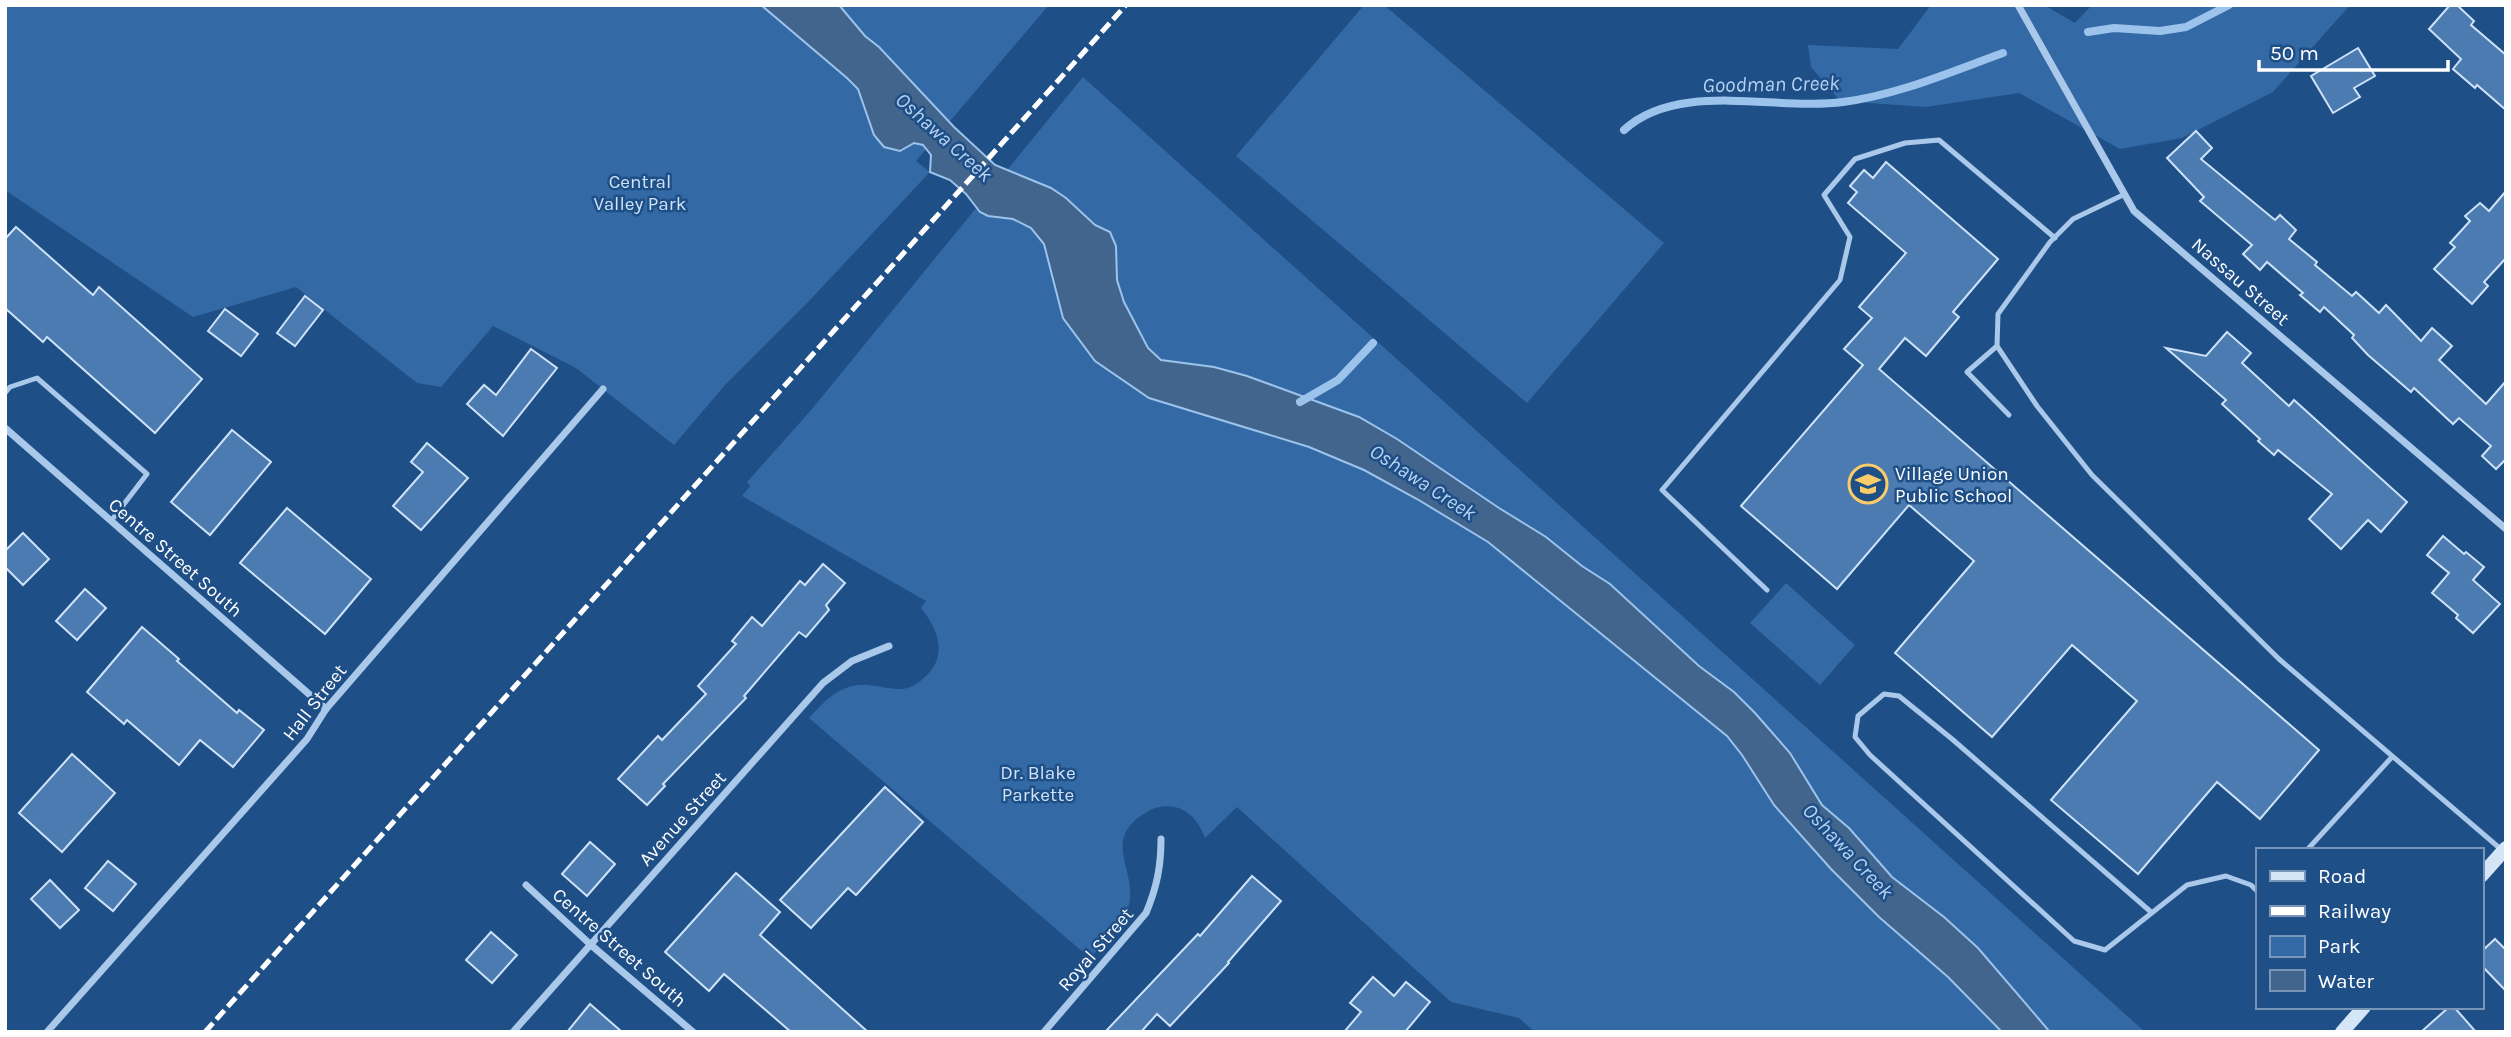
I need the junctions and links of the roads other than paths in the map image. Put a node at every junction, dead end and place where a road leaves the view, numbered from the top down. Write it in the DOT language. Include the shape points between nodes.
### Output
graph roads {
  1 [pos="2018,5"];
  2 [pos="2125,194"];
  3 [pos="2055,237"];
  4 [pos="1997,346"];
  5 [pos="603,389"];
  6 [pos="5,393"];
  7 [pos="2009,415"];
  8 [pos="5,428"];
  9 [pos="111,520"];
  10 [pos="2506,529"];
  11 [pos="1767,590"];
  12 [pos="889,646"];
  13 [pos="326,709"];
  14 [pos="2392,757"];
  15 [pos="1161,839"];
  16 [pos="2309,848"];
  17 [pos="2505,850"];
  18 [pos="2483,874"];
  19 [pos="526,885"];
  20 [pos="2256,890"];
  21 [pos="2151,912"];
  22 [pos="591,945"];
  23 [pos="2362,1009"];
  24 [pos="47,1032"];
  25 [pos="513,1032"];
  26 [pos="694,1032"];
  27 [pos="1044,1032"];
  28 [pos="2342,1032"];
  1 -- 2 [label="street, Nassau Street"];
  2 -- 3 [label="lane" via="2073,219"];
  2 -- 10 [label="street, Nassau Street" via="2134,211"];
  3 -- 4 [label="lane" via="1998,314"];
  3 -- 11 [label="lane" via="1939,140 1906,143 1855,159 1824,195 1850,237 1840,280 1662,490"];
  4 -- 7 [label="lane" via="1967,372"];
  4 -- 14 [label="lane" via="2092,475 2279,659"];
  5 -- 13 [label="street, Hall Street"];
  6 -- 9 [label="lane" via="37,378 147,474"];
  8 -- 9 [label="street, Centre Street South"];
  9 -- 13 [label="street, Centre Street South"];
  12 -- 22 [label="street, Avenue Street" via="852,661 823,683"];
  13 -- 24 [label="street, Hall Street" via="307,738"];
  14 -- 16 [label="lane"];
  14 -- 17 [label="lane"];
  15 -- 27 [label="street, Royal Street" via="1161,866 1146,913"];
  17 -- 18 [label="main road"];
  19 -- 22 [label="street, Centre Street South"];
  20 -- 21 [label="lane" via="2226,876 2187,885"];
  21 -- 21 [label="lane" via="1899,696 1884,694 1858,716 1855,737 1870,755 2074,942 2105,950"];
  22 -- 25 [label="street, Avenue Street"];
  22 -- 26 [label="street, Centre Street South"];
  23 -- 28 [label="main road"];
}
